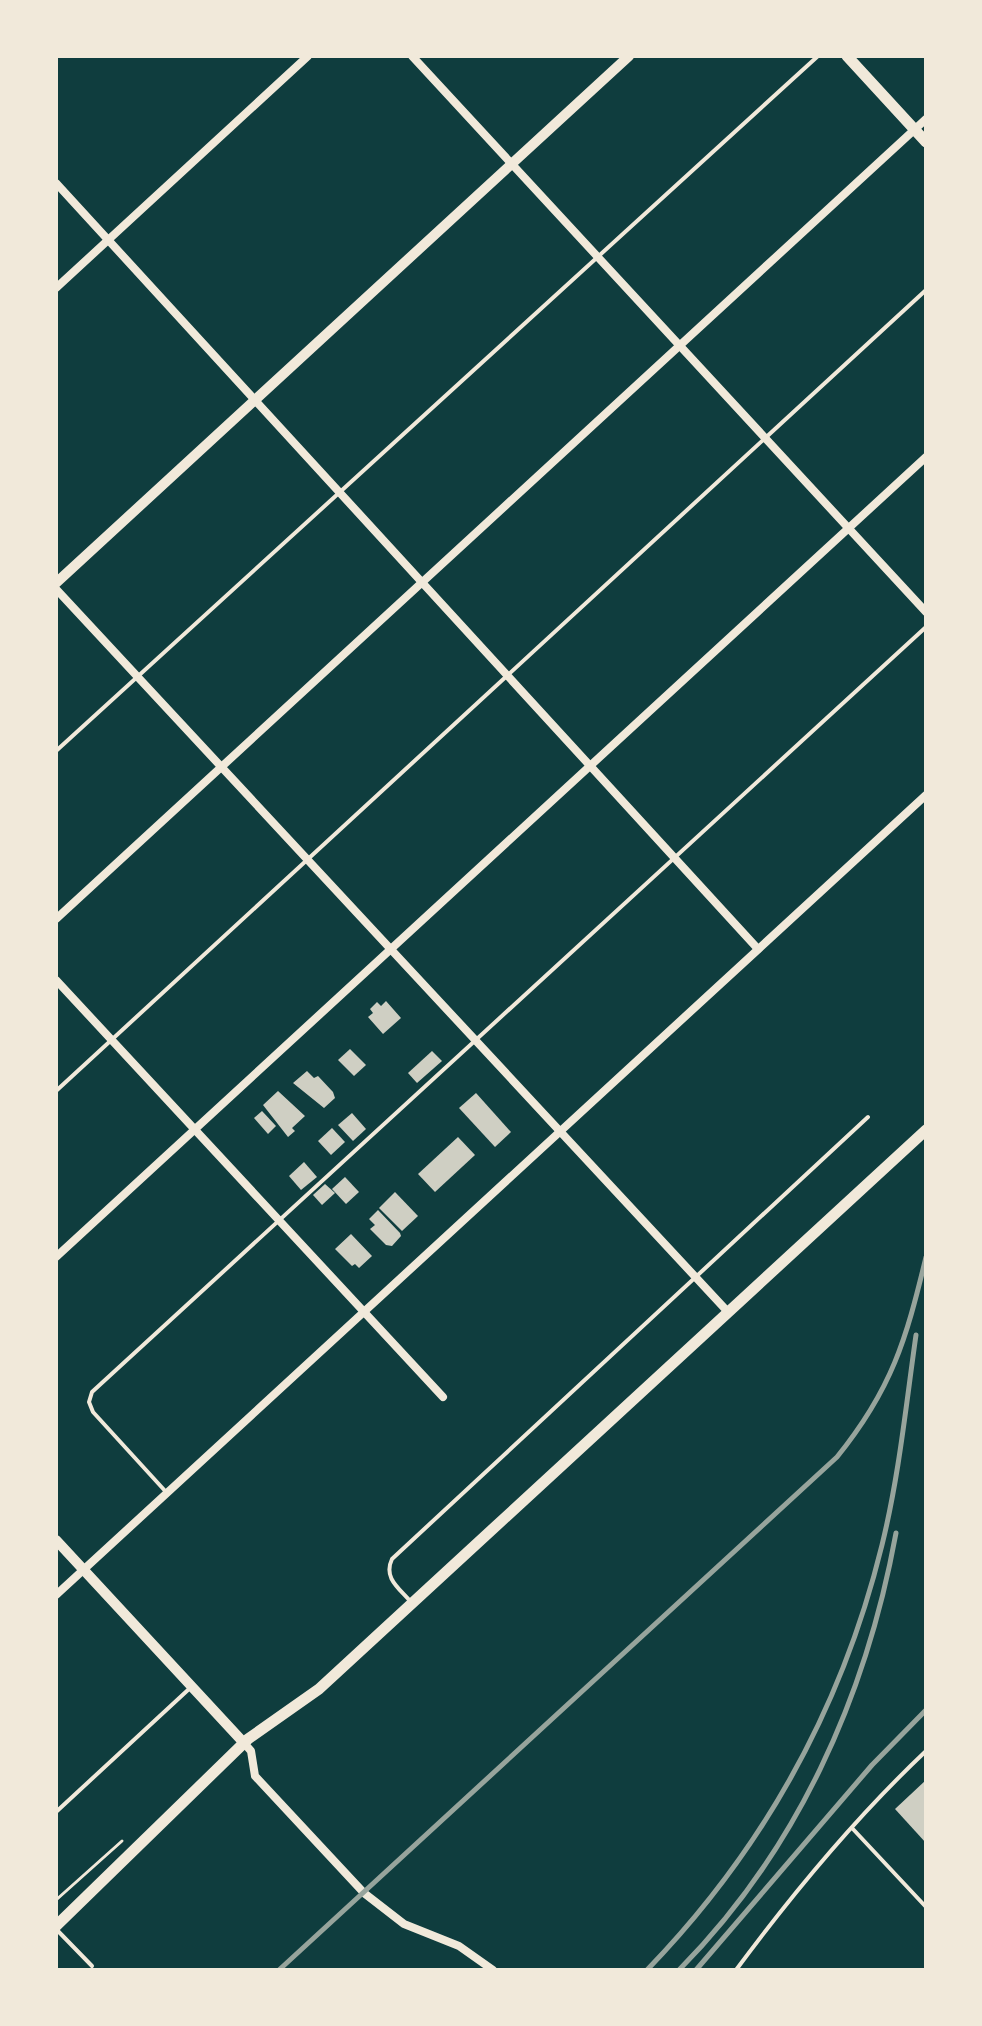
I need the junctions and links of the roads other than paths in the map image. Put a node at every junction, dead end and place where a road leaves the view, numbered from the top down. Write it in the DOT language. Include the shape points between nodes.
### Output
graph roads {
  1 [pos="308,56"];
  2 [pos="412,56"];
  3 [pos="629,56"];
  4 [pos="818,56"];
  5 [pos="847,56"];
  6 [pos="926,119"];
  7 [pos="914,130"];
  8 [pos="926,142"];
  9 [pos="511,164"];
  10 [pos="56,183"];
  11 [pos="108,240"];
  12 [pos="599,258"];
  13 [pos="56,288"];
  14 [pos="926,290"];
  15 [pos="680,346"];
  16 [pos="255,400"];
  17 [pos="765,437"];
  18 [pos="926,457"];
  19 [pos="340,491"];
  20 [pos="849,528"];
  21 [pos="423,582"];
  22 [pos="56,583"];
  23 [pos="56,589"];
  24 [pos="926,612"];
  25 [pos="926,627"];
  26 [pos="508,674"];
  27 [pos="138,676"];
  28 [pos="56,751"];
  29 [pos="591,765"];
  30 [pos="221,767"];
  31 [pos="926,795"];
  32 [pos="674,856"];
  33 [pos="306,857"];
  34 [pos="56,919"];
  35 [pos="758,949"];
  36 [pos="389,950"];
  37 [pos="56,980"];
  38 [pos="112,1039"];
  39 [pos="474,1039"];
  40 [pos="56,1091"];
  41 [pos="868,1117"];
  42 [pos="196,1129"];
  43 [pos="926,1130"];
  44 [pos="560,1132"];
  45 [pos="280,1219"];
  46 [pos="56,1257"];
  47 [pos="695,1276"];
  48 [pos="365,1311"];
  49 [pos="728,1312"];
  50 [pos="443,1397"];
  51 [pos="167,1493"];
  52 [pos="56,1540"];
  53 [pos="83,1570"];
  54 [pos="56,1595"];
  55 [pos="412,1604"];
  56 [pos="191,1687"];
  57 [pos="244,1743"];
  58 [pos="926,1751"];
  59 [pos="56,1812"];
  60 [pos="852,1828"];
  61 [pos="926,1907"];
  62 [pos="56,1927"];
  63 [pos="92,1966"];
  64 [pos="493,1970"];
  65 [pos="736,1970"];
  1 -- 11 [label="street"];
  2 -- 9 [label="street"];
  3 -- 9 [label="street"];
  4 -- 12 [label="lane"];
  5 -- 7 [label="main road"];
  6 -- 7 [label="street"];
  7 -- 8 [label="main road"];
  7 -- 15 [label="street"];
  9 -- 12 [label="street"];
  9 -- 16 [label="street"];
  10 -- 11 [label="street"];
  11 -- 13 [label="street"];
  11 -- 16 [label="street"];
  12 -- 15 [label="street"];
  12 -- 19 [label="lane"];
  14 -- 17 [label="lane"];
  15 -- 17 [label="street"];
  15 -- 21 [label="street"];
  16 -- 19 [label="street"];
  16 -- 22 [label="street"];
  17 -- 20 [label="street"];
  17 -- 26 [label="lane"];
  18 -- 20 [label="street"];
  19 -- 21 [label="street"];
  19 -- 27 [label="lane"];
  20 -- 24 [label="street"];
  20 -- 29 [label="street"];
  21 -- 26 [label="street"];
  21 -- 30 [label="street"];
  23 -- 27 [label="street"];
  25 -- 32 [label="lane"];
  26 -- 29 [label="street"];
  26 -- 33 [label="lane"];
  27 -- 28 [label="lane"];
  27 -- 30 [label="street"];
  29 -- 32 [label="street"];
  29 -- 36 [label="street"];
  30 -- 33 [label="street"];
  30 -- 34 [label="street"];
  31 -- 35 [label="street"];
  32 -- 35 [label="street"];
  32 -- 39 [label="lane"];
  33 -- 36 [label="street"];
  33 -- 38 [label="lane"];
  35 -- 44 [label="street"];
  36 -- 39 [label="street"];
  36 -- 42 [label="street"];
  37 -- 38 [label="street"];
  38 -- 40 [label="lane"];
  38 -- 42 [label="street"];
  39 -- 44 [label="street"];
  39 -- 45 [label="lane"];
  41 -- 47 [label="lane"];
  42 -- 45 [label="street"];
  42 -- 46 [label="street"];
  43 -- 49 [label="main road"];
  44 -- 47 [label="street"];
  44 -- 48 [label="street"];
  45 -- 48 [label="street"];
  45 -- 51 [label="lane" via="92,1392 93,1412"];
  47 -- 49 [label="street"];
  47 -- 55 [label="lane" via="392,1559 390,1578"];
  48 -- 50 [label="street"];
  48 -- 51 [label="street"];
  49 -- 55 [label="main road"];
  51 -- 53 [label="street"];
  52 -- 53 [label="street"];
  53 -- 54 [label="street"];
  53 -- 56 [label="street"];
  55 -- 57 [label="main road" via="319,1689"];
  56 -- 57 [label="street"];
  56 -- 59 [label="lane"];
  57 -- 62 [label="main road"];
  57 -- 64 [label="street" via="251,1751 255,1776 364,1893 404,1924 459,1946"];
  58 -- 60 [label="lane"];
  60 -- 61 [label="lane"];
  60 -- 65 [label="lane"];
  62 -- 63 [label="lane"];
}
